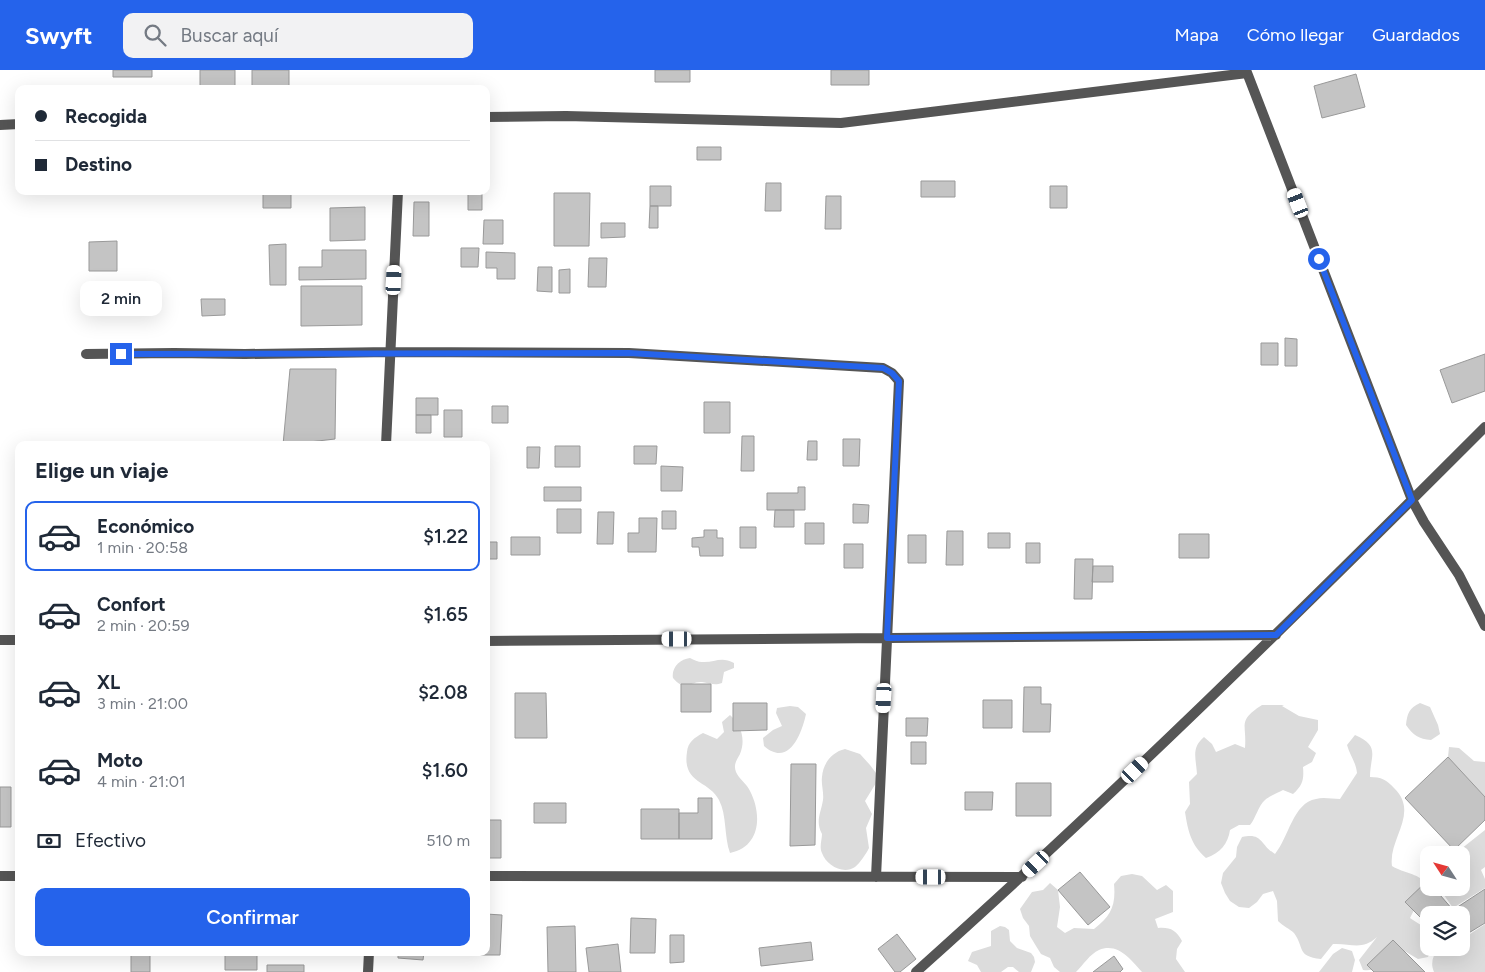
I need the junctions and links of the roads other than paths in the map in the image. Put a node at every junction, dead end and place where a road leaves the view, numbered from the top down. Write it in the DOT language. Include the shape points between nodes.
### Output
graph roads {
  1 [pos="1247,71"];
  2 [pos="490,117"];
  3 [pos="15,124"];
  4 [pos="0,125"];
  5 [pos="398,195"];
  6 [pos="391,352"];
  7 [pos="86,354"];
  8 [pos="1485,427"];
  9 [pos="386,441"];
  10 [pos="1412,500"];
  11 [pos="1485,626"];
  12 [pos="1276,635"];
  13 [pos="887,638"];
  14 [pos="0,640"];
  15 [pos="15,640"];
  16 [pos="490,641"];
  17 [pos="0,876"];
  18 [pos="15,876"];
  19 [pos="490,876"];
  20 [pos="876,877"];
  21 [pos="1022,877"];
  22 [pos="369,956"];
  23 [pos="368,972"];
  24 [pos="916,972"];
  1 -- 2 [label="street" via="841,124"];
  1 -- 10 [label="street"];
  3 -- 4 [label="street"];
  5 -- 6 [label="street"];
  6 -- 7 [label="street"];
  6 -- 9 [label="street"];
  6 -- 13 [label="street" via="629,353 883,368 899,381"];
  8 -- 10 [label="street"];
  10 -- 11 [label="street" via="1459,575"];
  10 -- 12 [label="street"];
  12 -- 13 [label="street"];
  12 -- 21 [label="street"];
  13 -- 16 [label="street"];
  13 -- 20 [label="street"];
  14 -- 15 [label="street"];
  17 -- 18 [label="street"];
  19 -- 20 [label="street"];
  20 -- 21 [label="street"];
  21 -- 24 [label="street"];
  22 -- 23 [label="street"];
}
